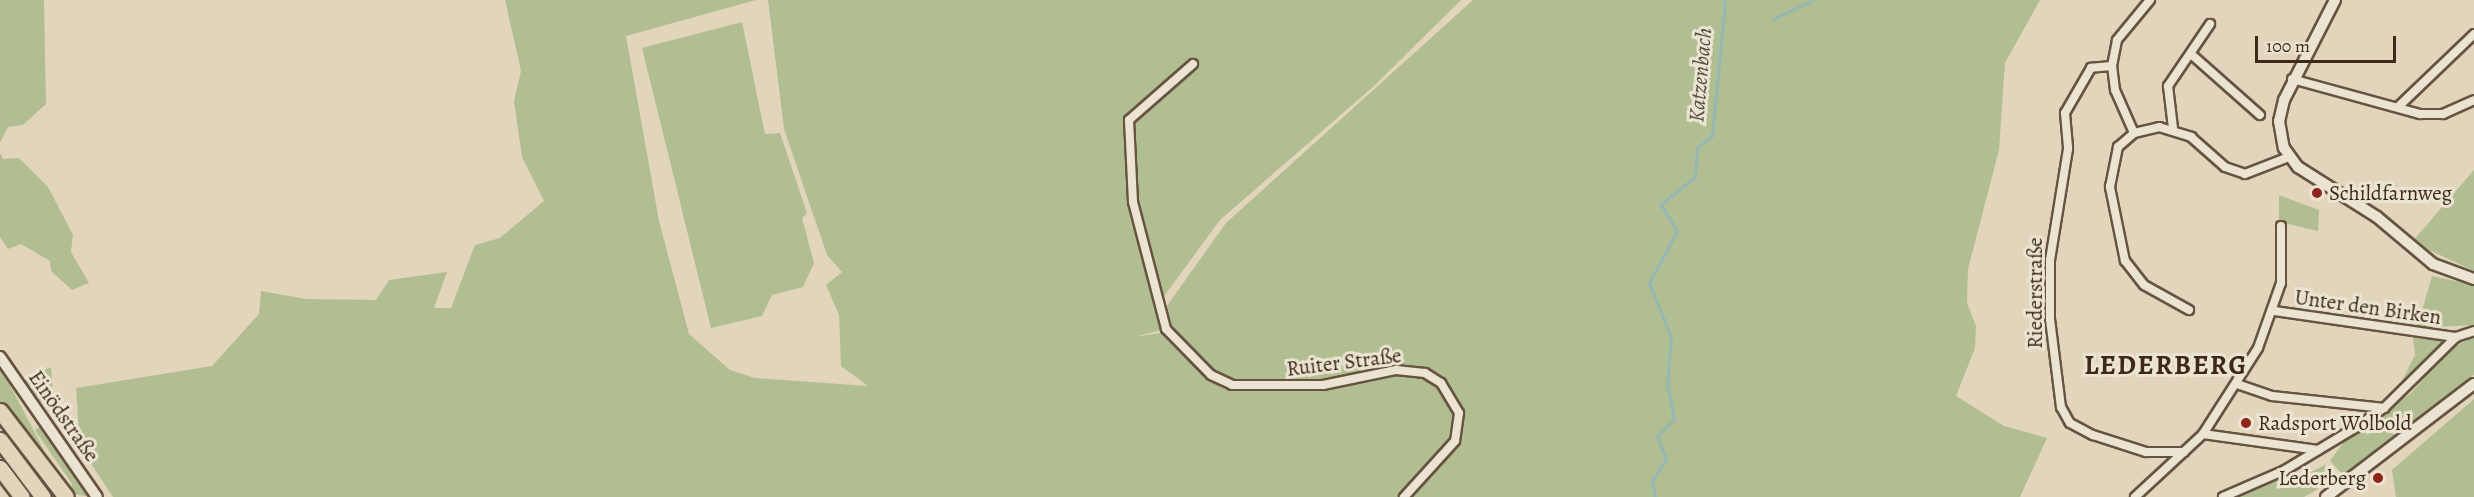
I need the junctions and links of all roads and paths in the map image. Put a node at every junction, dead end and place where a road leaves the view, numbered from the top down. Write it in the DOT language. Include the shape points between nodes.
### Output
graph roads {
  1 [pos="2151,0"];
  2 [pos="2335,0"];
  3 [pos="2210,24"];
  4 [pos="2474,34"];
  5 [pos="2191,54"];
  6 [pos="1192,64"];
  7 [pos="2112,66"];
  8 [pos="2292,79"];
  9 [pos="2474,100"];
  10 [pos="2398,107"];
  11 [pos="2260,115"];
  12 [pos="2173,128"];
  13 [pos="2134,133"];
  14 [pos="2289,157"];
  15 [pos="2281,226"];
  16 [pos="2474,279"];
  17 [pos="2189,310"];
  18 [pos="2275,311"];
  19 [pos="2474,331"];
  20 [pos="2456,337"];
  21 [pos="0,357"];
  22 [pos="2237,384"];
  23 [pos="2474,384"];
  24 [pos="2384,408"];
  25 [pos="0,411"];
  26 [pos="2204,434"];
  27 [pos="0,440"];
  28 [pos="2319,451"];
  29 [pos="2184,452"];
  30 [pos="0,468"];
  31 [pos="22,497"];
  32 [pos="43,497"];
  33 [pos="66,497"];
  34 [pos="97,497"];
  35 [pos="1404,497"];
  36 [pos="2135,497"];
  37 [pos="2223,497"];
  38 [pos="2326,497"];
  1 -- 7 [label="street" via="2117,40"];
  2 -- 8 [label="street"];
  3 -- 5 [label="street"];
  4 -- 10 [label="street"];
  5 -- 11 [label="street"];
  5 -- 12 [label="street" via="2168,86"];
  6 -- 35 [label="street, Ruiter Straße" via="1129,120 1133,202 1166,329 1212,375 1232,385 1323,385 1396,370 1425,373 1441,383 1459,413 1455,441"];
  7 -- 13 [label="street"];
  7 -- 29 [label="street, Riederstraße" via="2091,68 2065,113 2068,149 2050,260 2050,319 2061,408 2070,423 2093,435 2146,452"];
  8 -- 10 [label="street"];
  8 -- 14 [label="street" via="2278,121"];
  9 -- 10 [label="street" via="2443,114"];
  12 -- 13 [label="street"];
  12 -- 14 [label="street" via="2225,167 2245,174"];
  13 -- 17 [label="street" via="2112,161 2116,240 2144,285"];
  14 -- 16 [label="street" via="2377,217 2433,264"];
  15 -- 18 [label="street" via="2281,283"];
  18 -- 20 [label="street, Unter den Birken"];
  18 -- 22 [label="street"];
  19 -- 20 [label="street"];
  20 -- 24 [label="street"];
  21 -- 34 [label="street, Einödstraße"];
  22 -- 24 [label="street" via="2272,396"];
  22 -- 26 [label="street"];
  23 -- 38 [label="street"];
  24 -- 28 [label="street"];
  25 -- 33 [label="highway"];
  26 -- 28 [label="street"];
  26 -- 29 [label="street"];
  27 -- 32 [label="highway"];
  28 -- 37 [label="street"];
  29 -- 36 [label="street"];
  30 -- 31 [label="highway"];
}
